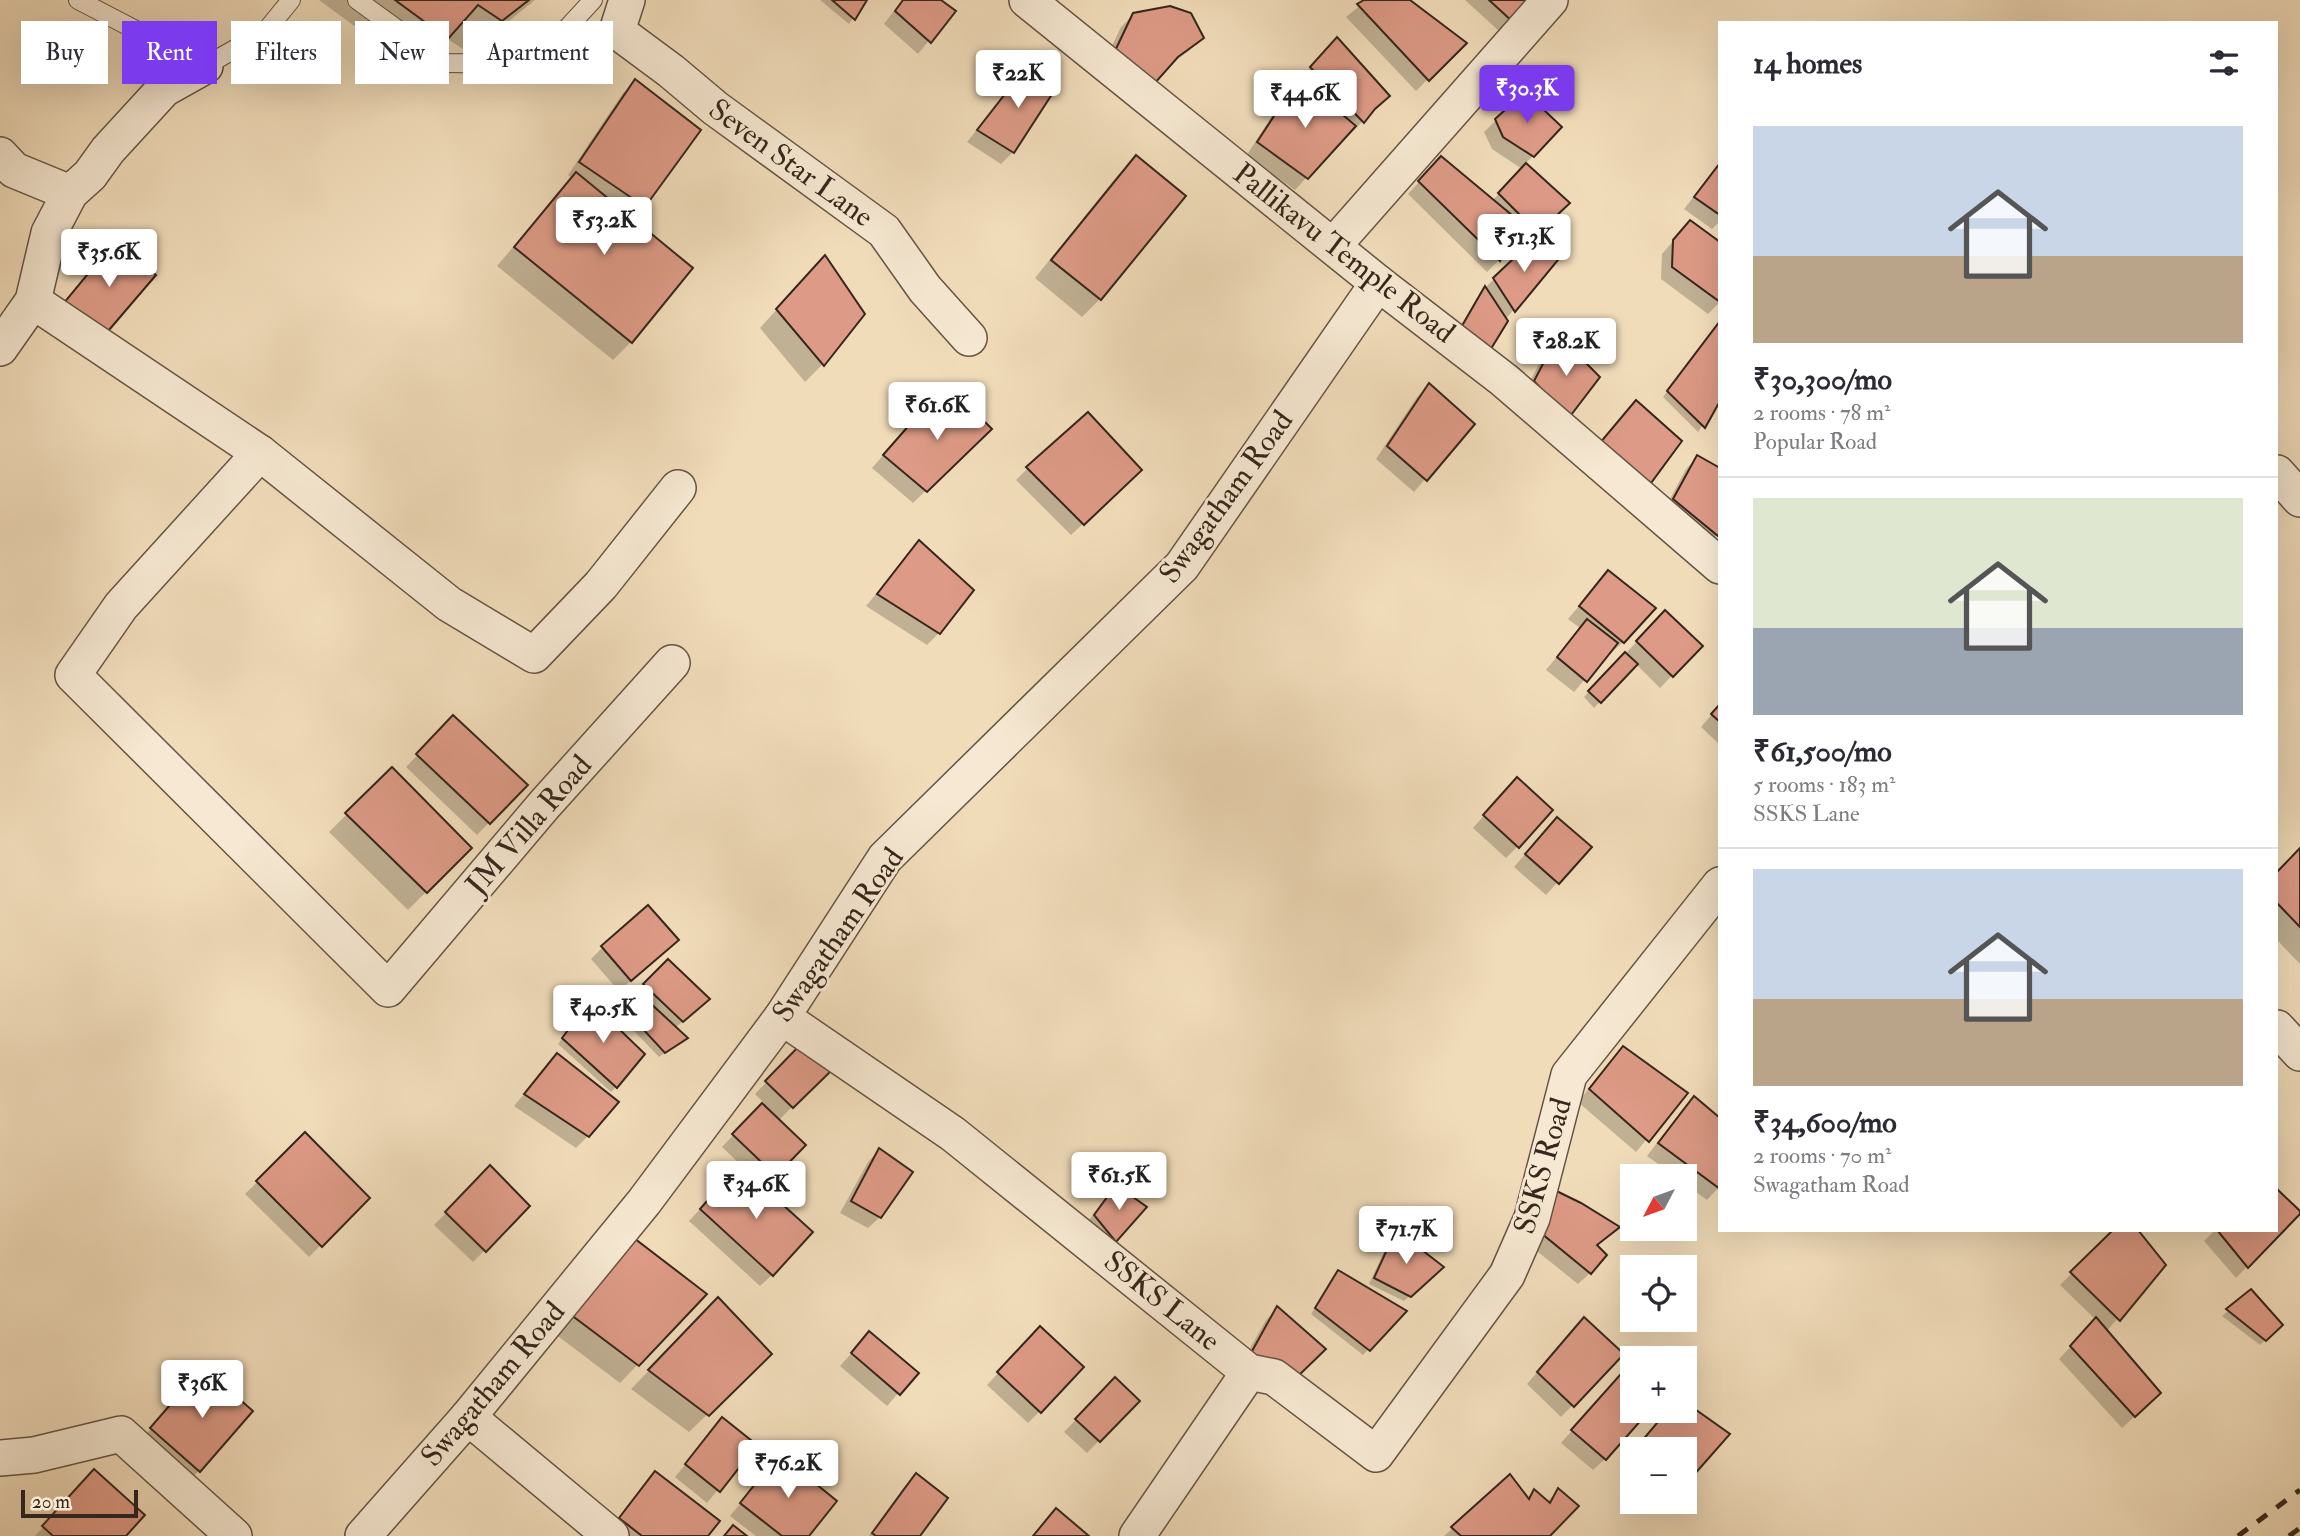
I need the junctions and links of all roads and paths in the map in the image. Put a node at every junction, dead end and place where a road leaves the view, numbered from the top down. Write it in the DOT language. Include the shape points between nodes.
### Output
graph roads {
  1 [pos="78,0"];
  2 [pos="291,0"];
  3 [pos="357,0"];
  4 [pos="593,0"];
  5 [pos="627,0"];
  6 [pos="1027,0"];
  7 [pos="1550,0"];
  8 [pos="122,23"];
  9 [pos="217,59"];
  10 [pos="173,84"];
  11 [pos="0,156"];
  12 [pos="70,193"];
  13 [pos="1332,246"];
  14 [pos="1378,283"];
  15 [pos="33,301"];
  16 [pos="969,338"];
  17 [pos="0,348"];
  18 [pos="260,453"];
  19 [pos="2278,473"];
  20 [pos="678,488"];
  21 [pos="2300,499"];
  22 [pos="1718,564"];
  23 [pos="672,663"];
  24 [pos="1718,888"];
  25 [pos="782,1017"];
  26 [pos="2278,1029"];
  27 [pos="2300,1053"];
  28 [pos="1249,1371"];
  29 [pos="468,1417"];
  30 [pos="1376,1454"];
  31 [pos="0,1458"];
  32 [pos="234,1536"];
  33 [pos="363,1536"];
  34 [pos="611,1536"];
  35 [pos="1137,1536"];
  1 -- 8 [label="lane"];
  2 -- 9 [label="lane" via="265,32"];
  3 -- 4 [label="lane" via="444,62 534,64"];
  5 -- 16 [label="street, Seven Star Lane" via="617,31 884,231"];
  6 -- 13 [label="street, Pallikavu Temple Road"];
  7 -- 13 [label="street"];
  10 -- 12 [label="street"];
  11 -- 12 [label="street" via="14,170"];
  12 -- 15 [label="street" via="49,233"];
  13 -- 14 [label="street, Pallikavu Temple Road"];
  14 -- 22 [label="street, Pallikavu Temple Road" via="1504,380"];
  14 -- 25 [label="street, Swagatham Road" via="1182,566 885,858"];
  15 -- 17 [label="street"];
  15 -- 18 [label="street"];
  18 -- 20 [label="street" via="449,604 534,655 601,584"];
  18 -- 23 [label="street, JM Villa Road" via="121,606 73,675 388,989"];
  19 -- 21 [label="street"];
  24 -- 30 [label="street, SSKS Road" via="1569,1074 1532,1218 1507,1275"];
  25 -- 28 [label="street, SSKS Lane" via="953,1134"];
  25 -- 29 [label="street, Swagatham Road" via="645,1202"];
  26 -- 27 [label="street"];
  28 -- 30 [label="street, SSKS Lane" via="1274,1377"];
  28 -- 35 [label="street"];
  29 -- 33 [label="street, Swagatham Road"];
  29 -- 34 [label="street"];
  31 -- 32 [label="street" via="34,1455 121,1434"];
}
